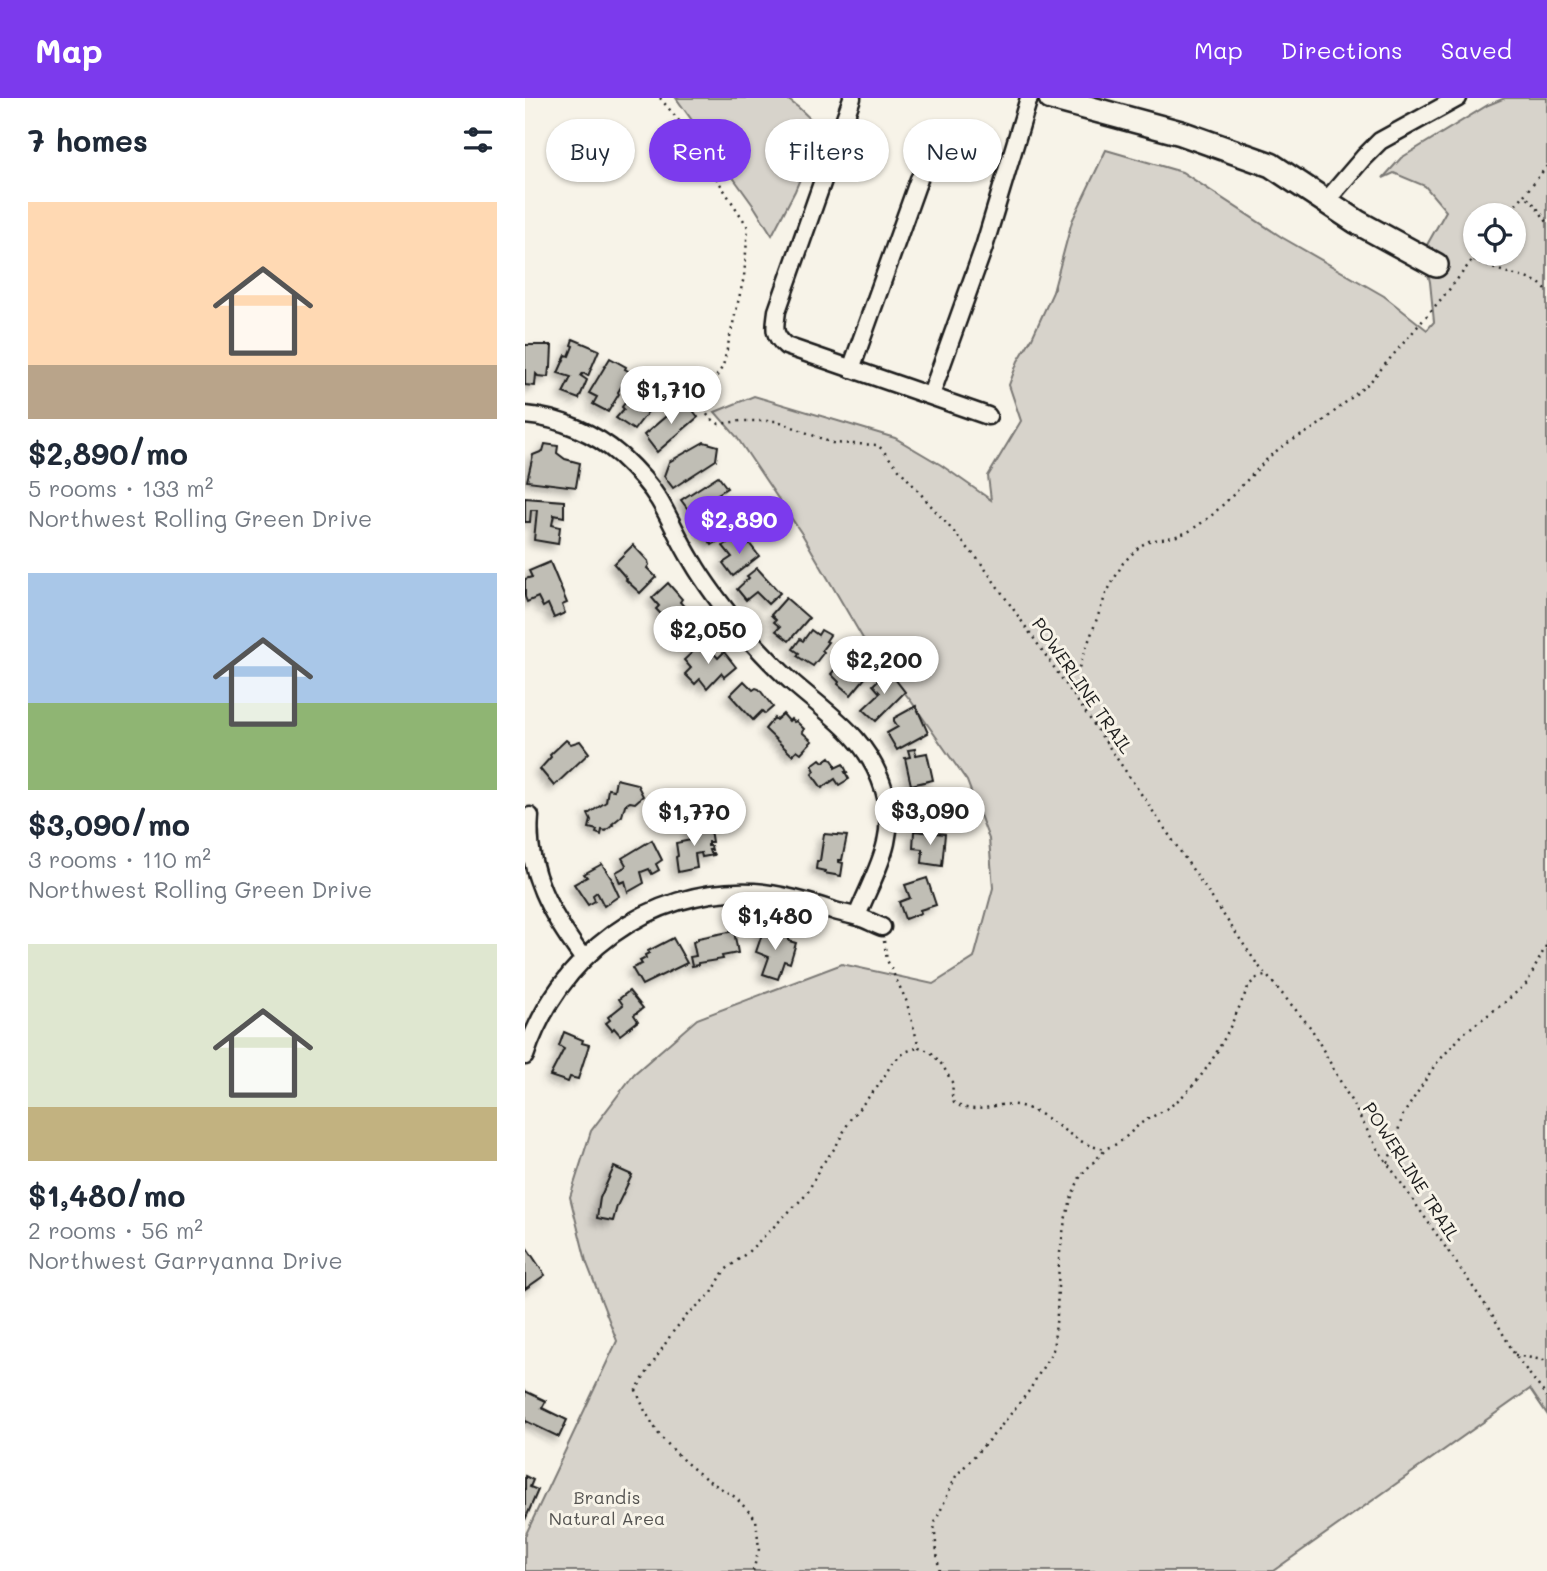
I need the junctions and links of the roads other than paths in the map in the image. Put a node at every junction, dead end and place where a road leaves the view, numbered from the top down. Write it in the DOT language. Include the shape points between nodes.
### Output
graph roads {
  1 [pos="852,98"];
  2 [pos="1029,98"];
  3 [pos="1051,98"];
  4 [pos="1458,98"];
  5 [pos="918,182"];
  6 [pos="1327,200"];
  7 [pos="1436,265"];
  8 [pos="851,369"];
  9 [pos="931,396"];
  10 [pos="525,415"];
  11 [pos="988,416"];
  12 [pos="530,816"];
  13 [pos="857,916"];
  14 [pos="882,927"];
  15 [pos="583,958"];
  16 [pos="525,1056"];
  1 -- 8 [label="street" via="775,329 786,346"];
  2 -- 9 [label="street" via="984,247"];
  3 -- 6 [label="street" via="1271,165"];
  4 -- 6 [label="street" via="1380,141"];
  5 -- 8 [label="street"];
  6 -- 7 [label="street" via="1357,222"];
  8 -- 9 [label="street"];
  9 -- 11 [label="street"];
  10 -- 13 [label="street" via="588,434 633,467 660,501 691,561 746,635 866,750 885,793 889,833"];
  12 -- 15 [label="street" via="529,843 540,890"];
  13 -- 14 [label="street"];
  13 -- 15 [label="street" via="756,892 706,895 646,915"];
  15 -- 16 [label="street" via="550,1001"];
}
